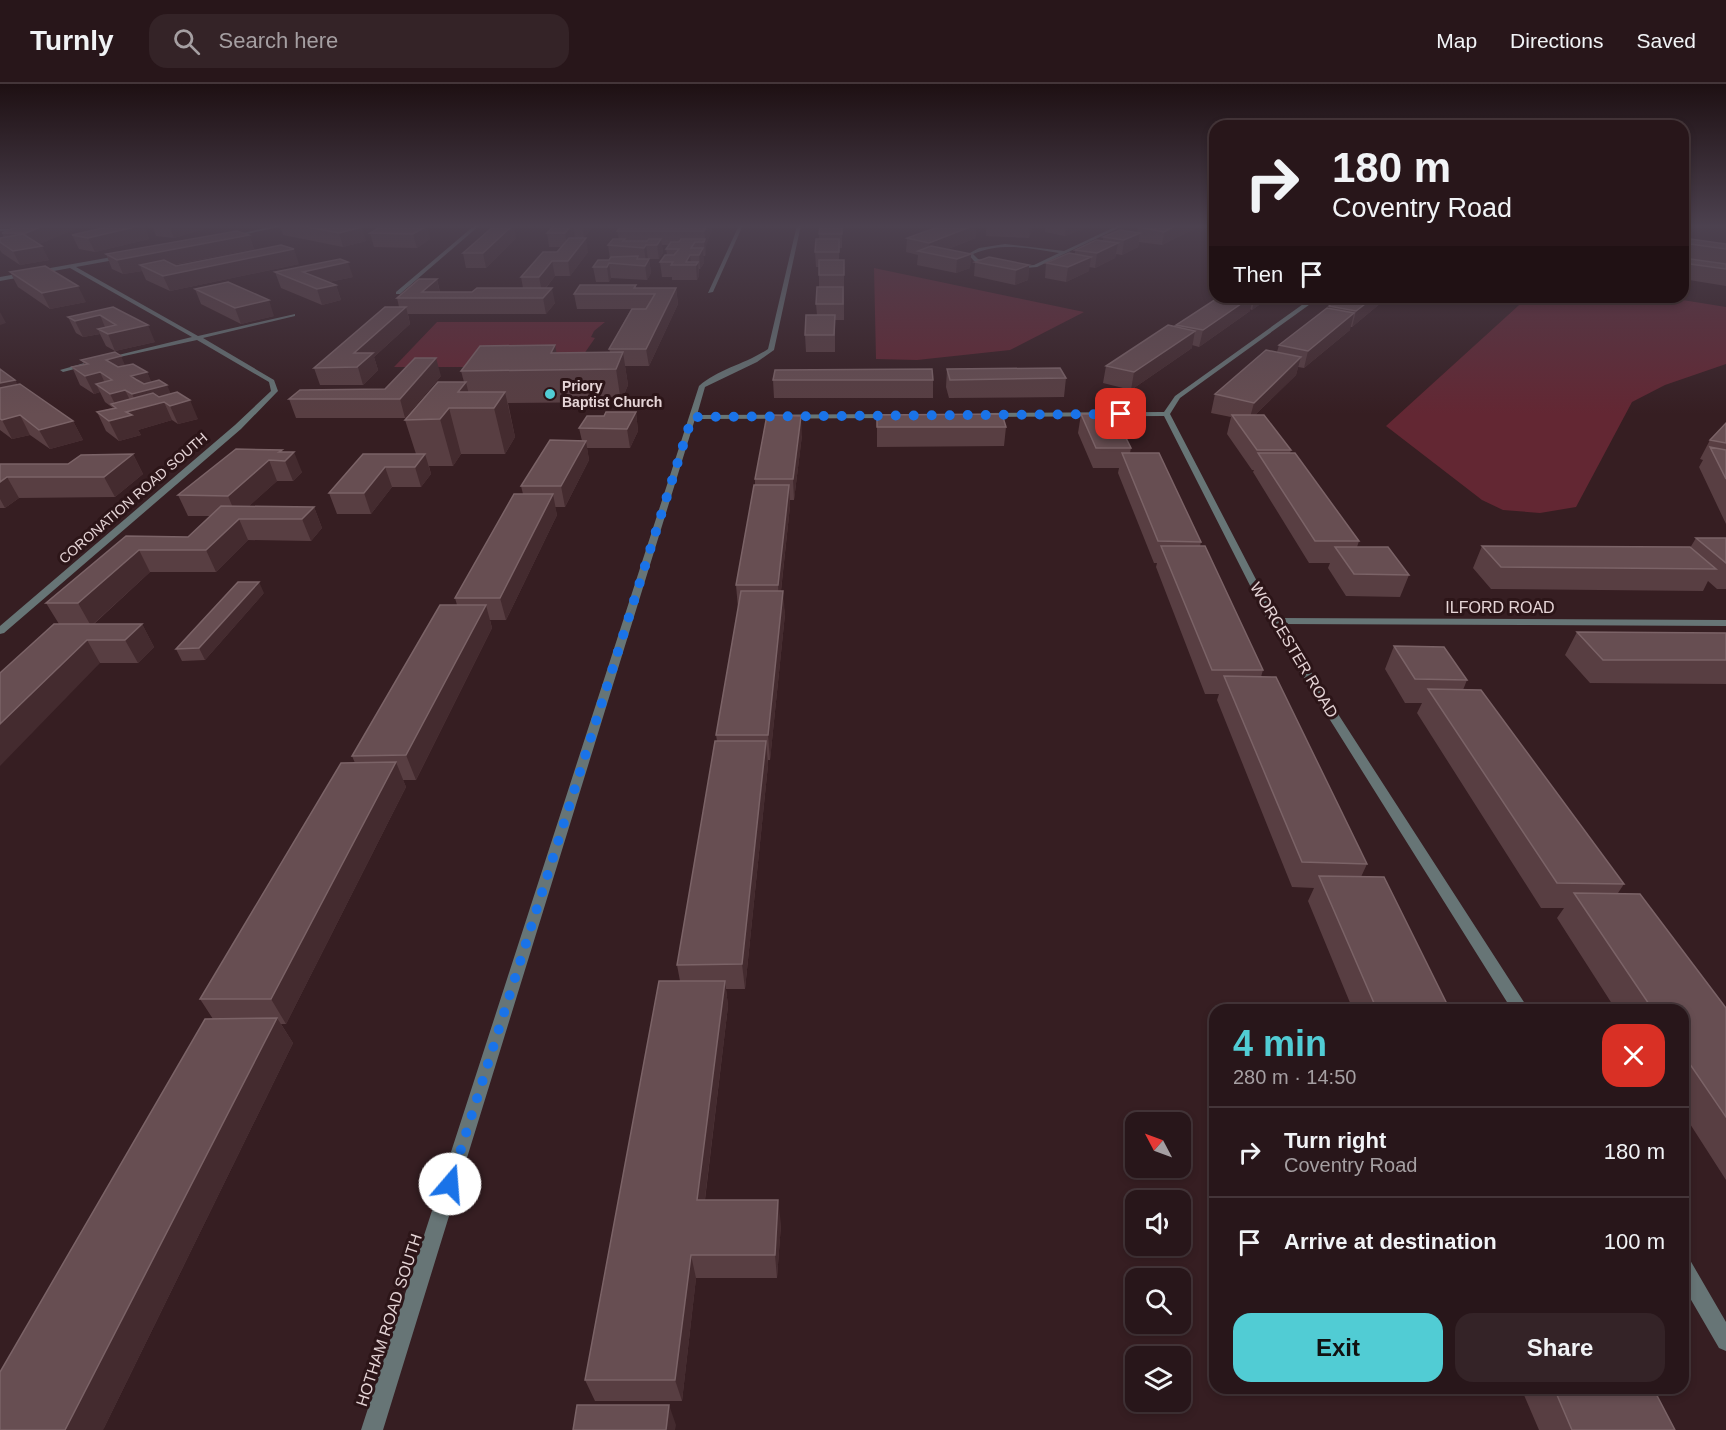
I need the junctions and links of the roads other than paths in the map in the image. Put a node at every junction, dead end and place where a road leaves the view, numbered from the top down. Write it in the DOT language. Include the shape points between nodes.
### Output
graph roads {
  1 [pos="109,288"];
  2 [pos="403,288"];
  3 [pos="712,288"];
  4 [pos="785,288"];
  5 [pos="398,292"];
  6 [pos="710,292"];
  7 [pos="1309,303"];
  8 [pos="293,315"];
  9 [pos="199,338"];
  10 [pos="63,370"];
  11 [pos="1166,414"];
  12 [pos="981,415"];
  13 [pos="905,416"];
  14 [pos="692,417"];
  15 [pos="1273,621"];
  16 [pos="1726,623"];
  17 [pos="0,631"];
  18 [pos="1517,1004"];
  19 [pos="1689,1277"];
  20 [pos="1726,1341"];
  21 [pos="372,1430"];
  1 -- 9 [label="street"];
  2 -- 5 [label="street"];
  3 -- 6 [label="street"];
  4 -- 14 [label="street, HOTHAM ROAD SOUTH" via="771,350 702,386"];
  7 -- 11 [label="street" via="1177,397"];
  8 -- 9 [label="street"];
  9 -- 10 [label="street"];
  9 -- 17 [label="street, CORONATION ROAD SOUTH" via="272,381 275,391"];
  11 -- 12 [label="street"];
  11 -- 15 [label="street, WORCESTER ROAD"];
  13 -- 14 [label="street"];
  14 -- 21 [label="street, HOTHAM ROAD SOUTH"];
  15 -- 16 [label="street, ILFORD ROAD"];
  15 -- 18 [label="street, WORCESTER ROAD"];
  19 -- 20 [label="street"];
}
